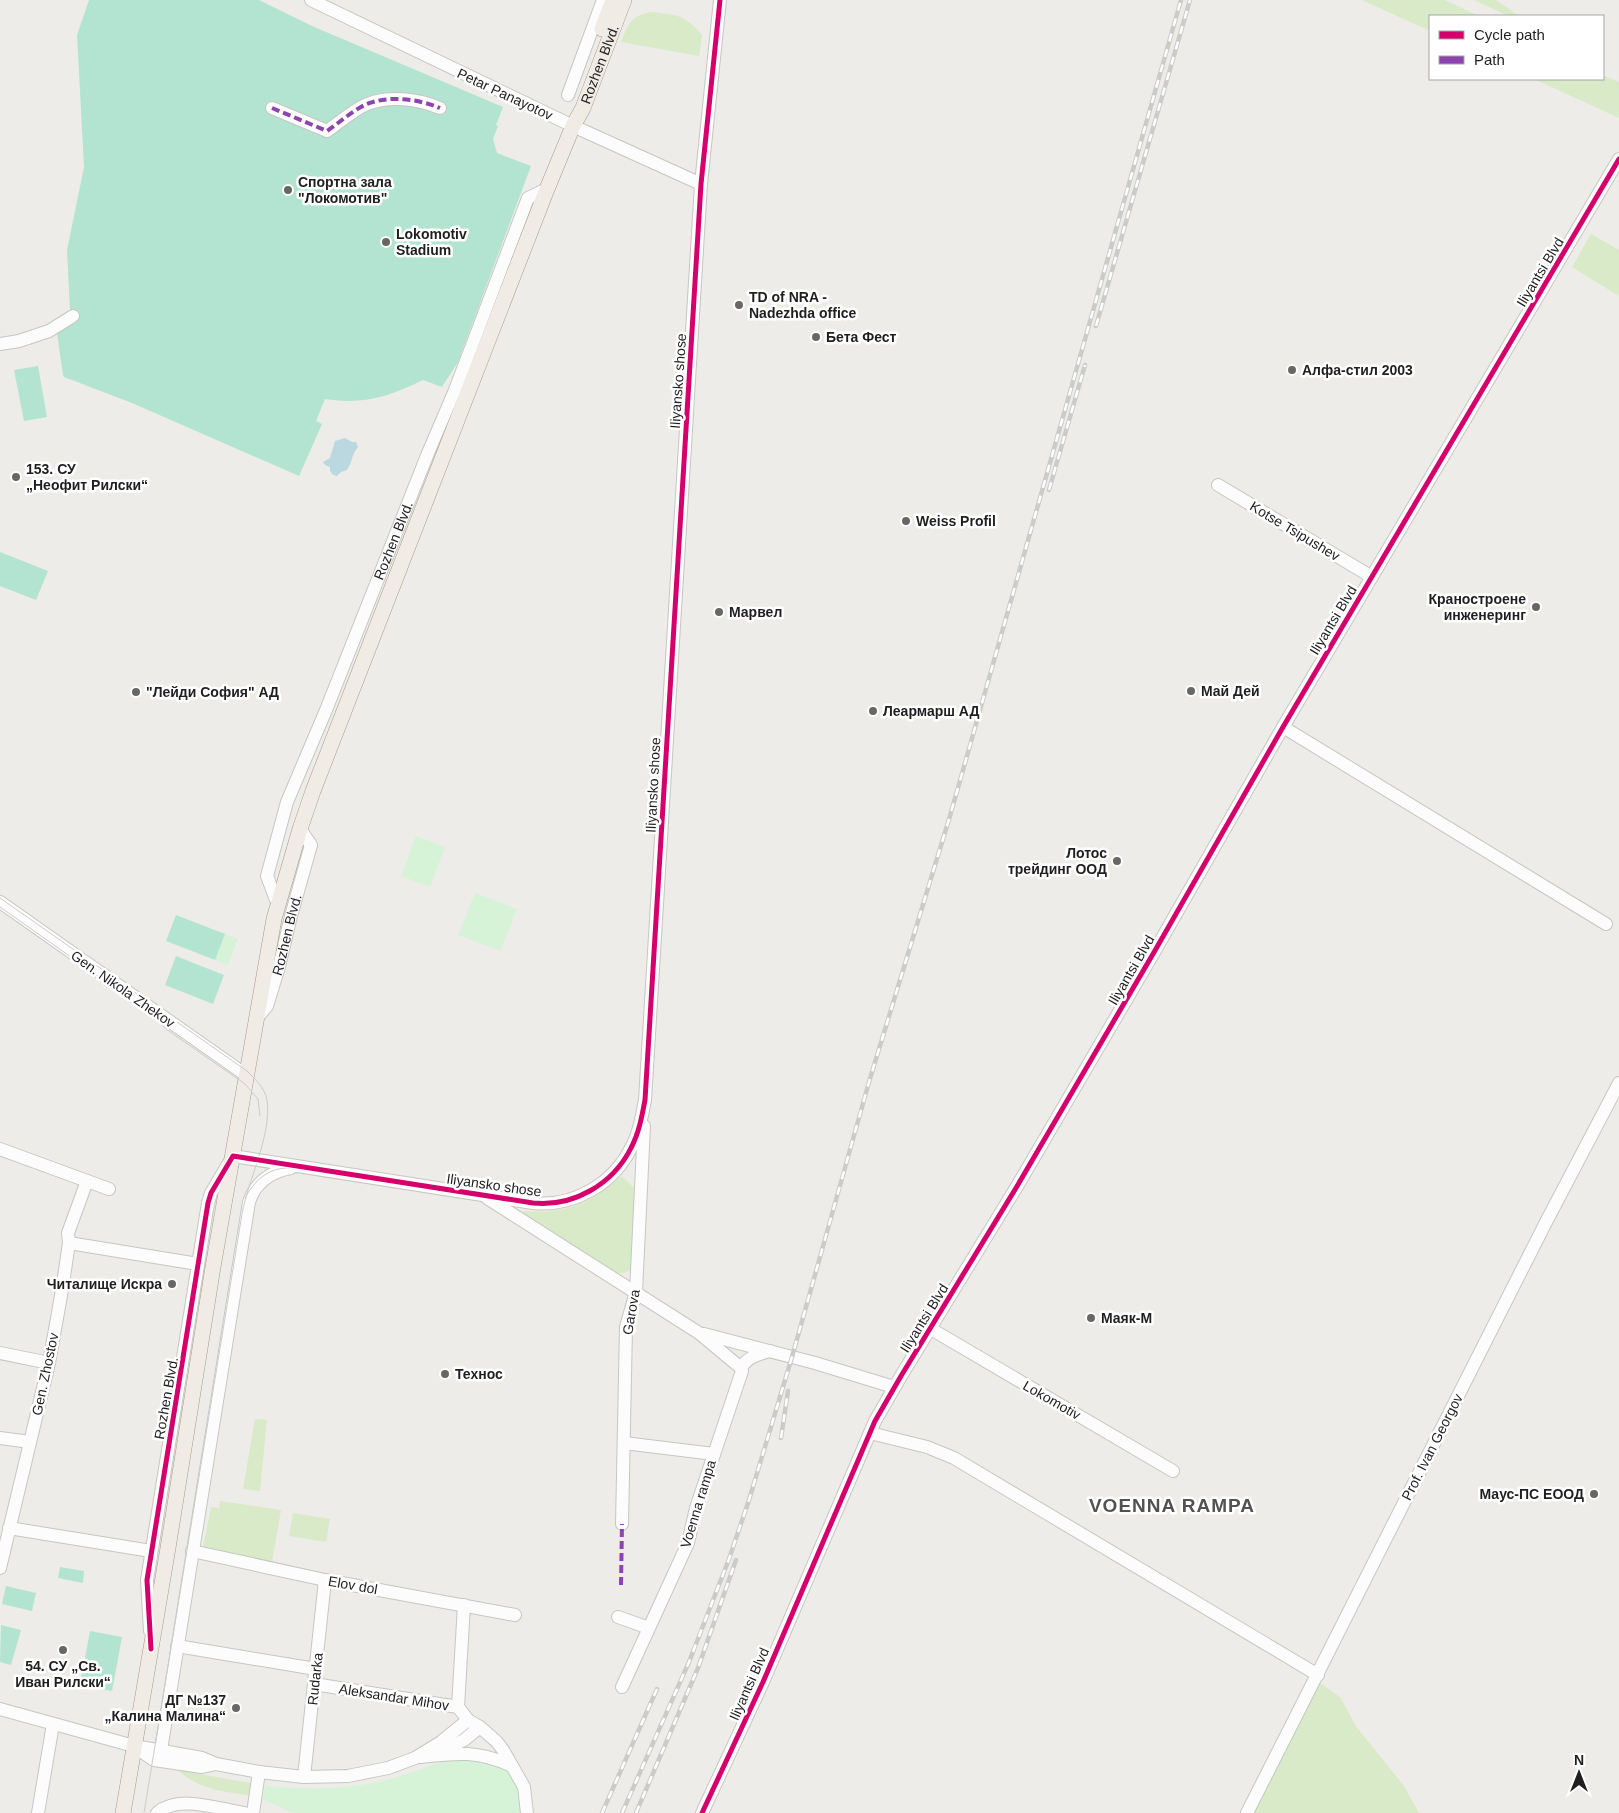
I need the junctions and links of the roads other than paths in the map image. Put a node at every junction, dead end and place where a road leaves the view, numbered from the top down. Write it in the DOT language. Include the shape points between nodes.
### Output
graph roads {
  1 [pos="311,0"];
  2 [pos="604,0"];
  3 [pos="613,0"];
  4 [pos="624,0"];
  5 [pos="720,0"];
  6 [pos="568,95"];
  7 [pos="272,108"];
  8 [pos="440,108"];
  9 [pos="573,126"];
  10 [pos="1619,160"];
  11 [pos="1615,176"];
  12 [pos="701,184"];
  13 [pos="547,189"];
  14 [pos="73,316"];
  15 [pos="0,344"];
  16 [pos="1218,485"];
  17 [pos="1372,577"];
  18 [pos="1283,727"];
  19 [pos="300,829"];
  20 [pos="0,902"];
  21 [pos="278,905"];
  22 [pos="1606,924"];
  23 [pos="256,1019"];
  24 [pos="246,1075"];
  25 [pos="1619,1082"];
  26 [pos="645,1100"];
  27 [pos="0,1148"];
  28 [pos="233,1156"];
  29 [pos="304,1168"];
  30 [pos="87,1180"];
  31 [pos="109,1189"];
  32 [pos="483,1195"];
  33 [pos="69,1243"];
  34 [pos="198,1264"];
  35 [pos="636,1292"];
  36 [pos="931,1329"];
  37 [pos="700,1333"];
  38 [pos="770,1351"];
  39 [pos="0,1353"];
  40 [pos="49,1363"];
  41 [pos="741,1372"];
  42 [pos="894,1387"];
  43 [pos="870,1433"];
  44 [pos="0,1438"];
  45 [pos="30,1442"];
  46 [pos="624,1443"];
  47 [pos="714,1454"];
  48 [pos="1173,1470"];
  49 [pos="622,1524"];
  50 [pos="10,1528"];
  51 [pos="151,1551"];
  52 [pos="192,1552"];
  53 [pos="0,1568"];
  54 [pos="326,1580"];
  55 [pos="464,1605"];
  56 [pos="515,1615"];
  57 [pos="618,1617"];
  58 [pos="649,1628"];
  59 [pos="177,1646"];
  60 [pos="150,1649"];
  61 [pos="316,1669"];
  62 [pos="1318,1675"];
  63 [pos="314,1684"];
  64 [pos="622,1687"];
  65 [pos="458,1707"];
  66 [pos="0,1709"];
  67 [pos="468,1720"];
  68 [pos="53,1724"];
  69 [pos="480,1727"];
  70 [pos="134,1746"];
  71 [pos="161,1750"];
  72 [pos="434,1756"];
  73 [pos="415,1758"];
  74 [pos="216,1764"];
  75 [pos="514,1766"];
  76 [pos="259,1772"];
  77 [pos="304,1777"];
  78 [pos="38,1813"];
  79 [pos="123,1813"];
  80 [pos="157,1813"];
  81 [pos="244,1813"];
  82 [pos="253,1813"];
  83 [pos="527,1813"];
  84 [pos="702,1813"];
  85 [pos="1247,1813"];
  1 -- 9 [label="street, Petar Panayotov"];
  2 -- 6 [label="street, Rozhen Blvd."];
  3 -- 9 [label="main road, Rozhen Blvd." via="575,100"];
  4 -- 9 [label="main road, Rozhen Blvd." via="583,108"];
  5 -- 12 [label="street, Iliyansko shose"];
  7 -- 8 [label="street" via="327,131 367,104 397,98"];
  9 -- 12 [label="street, Petar Panayotov"];
  9 -- 13 [label="main road, Rozhen Blvd."];
  10 -- 11 [label="street, Iliyantsi Blvd"];
  11 -- 17 [label="street, Iliyantsi Blvd"];
  12 -- 26 [label="street, Iliyansko shose"];
  13 -- 19 [label="main road, Rozhen Blvd."];
  13 -- 21 [label="street, Rozhen Blvd." via="528,198 524,206 455,390 287,802 267,876"];
  14 -- 15 [label="street" via="49,331"];
  16 -- 17 [label="street, Kotse Tsipushev"];
  17 -- 18 [label="street, Iliyantsi Blvd"];
  18 -- 22 [label="street"];
  18 -- 36 [label="street, Iliyantsi Blvd"];
  19 -- 21 [label="main road, Rozhen Blvd."];
  19 -- 23 [label="street, Rozhen Blvd." via="311,845 267,1006"];
  20 -- 24 [label="street, Gen. Nikola Zhekov"];
  21 -- 23 [label="main road, Rozhen Blvd."];
  23 -- 24 [label="main road, Rozhen Blvd."];
  24 -- 28 [label="main road, Rozhen Blvd."];
  25 -- 62 [label="street, Prof. Ivan Georgov"];
  26 -- 32 [label="street, Iliyansko shose" via="631,1149 611,1176 592,1190 552,1204"];
  26 -- 35 [label="street, Garova"];
  27 -- 30 [label="street"];
  28 -- 29 [label="street, Iliyansko shose"];
  28 -- 34 [label="street, Rozhen Blvd." via="211,1193"];
  28 -- 60 [label="main road, Rozhen Blvd."];
  29 -- 32 [label="street, Iliyansko shose"];
  29 -- 52 [label="street" via="288,1168 267,1176 256,1187 249,1202"];
  30 -- 31 [label="street"];
  30 -- 33 [label="street, Gen. Zhostov" via="68,1233"];
  32 -- 35 [label="street"];
  33 -- 34 [label="street"];
  33 -- 40 [label="street, Gen. Zhostov"];
  34 -- 51 [label="street, Rozhen Blvd."];
  35 -- 37 [label="street"];
  35 -- 46 [label="street, Garova" via="626,1327"];
  36 -- 42 [label="street, Iliyantsi Blvd"];
  36 -- 48 [label="street, Lokomotiv"];
  37 -- 38 [label="street"];
  37 -- 41 [label="street"];
  38 -- 41 [label="street" via="744,1362"];
  38 -- 42 [label="street"];
  39 -- 40 [label="street"];
  40 -- 45 [label="street, Gen. Zhostov"];
  41 -- 47 [label="street, Voenna rampa"];
  42 -- 43 [label="street, Iliyantsi Blvd"];
  43 -- 62 [label="street" via="927,1447 954,1458"];
  43 -- 84 [label="street, Iliyantsi Blvd"];
  44 -- 45 [label="street"];
  45 -- 50 [label="street, Gen. Zhostov"];
  46 -- 47 [label="street"];
  46 -- 49 [label="street, Garova"];
  47 -- 58 [label="street, Voenna rampa" via="688,1543"];
  50 -- 51 [label="street"];
  50 -- 53 [label="street, Gen. Zhostov"];
  51 -- 60 [label="street, Rozhen Blvd." via="147,1580"];
  52 -- 54 [label="street, Elov dol"];
  52 -- 59 [label="street"];
  54 -- 55 [label="street, Elov dol"];
  54 -- 61 [label="street, Rudarka"];
  55 -- 56 [label="street, Elov dol"];
  55 -- 65 [label="street"];
  57 -- 58 [label="street"];
  58 -- 64 [label="street, Voenna rampa"];
  59 -- 61 [label="street"];
  59 -- 71 [label="street"];
  60 -- 70 [label="main road, Rozhen Blvd."];
  61 -- 63 [label="street, Rudarka"];
  62 -- 85 [label="street, Prof. Ivan Georgov"];
  63 -- 65 [label="street, Aleksandar Mihov"];
  63 -- 77 [label="street, Rudarka"];
  65 -- 67 [label="street, Aleksandar Mihov"];
  66 -- 68 [label="street"];
  67 -- 69 [label="street"];
  67 -- 73 [label="street"];
  68 -- 70 [label="street"];
  68 -- 78 [label="street"];
  69 -- 72 [label="street"];
  69 -- 75 [label="street" via="497,1742"];
  70 -- 71 [label="street"];
  70 -- 74 [label="street" via="154,1760 202,1767"];
  70 -- 79 [label="main road, Rozhen Blvd."];
  71 -- 74 [label="street"];
  72 -- 73 [label="street"];
  72 -- 75 [label="street" via="477,1754"];
  73 -- 77 [label="street" via="388,1768 348,1776"];
  74 -- 76 [label="street"];
  75 -- 83 [label="street" via="524,1787"];
  76 -- 77 [label="street"];
  76 -- 82 [label="street"];
  80 -- 81 [label="street" via="181,1803"];
}
